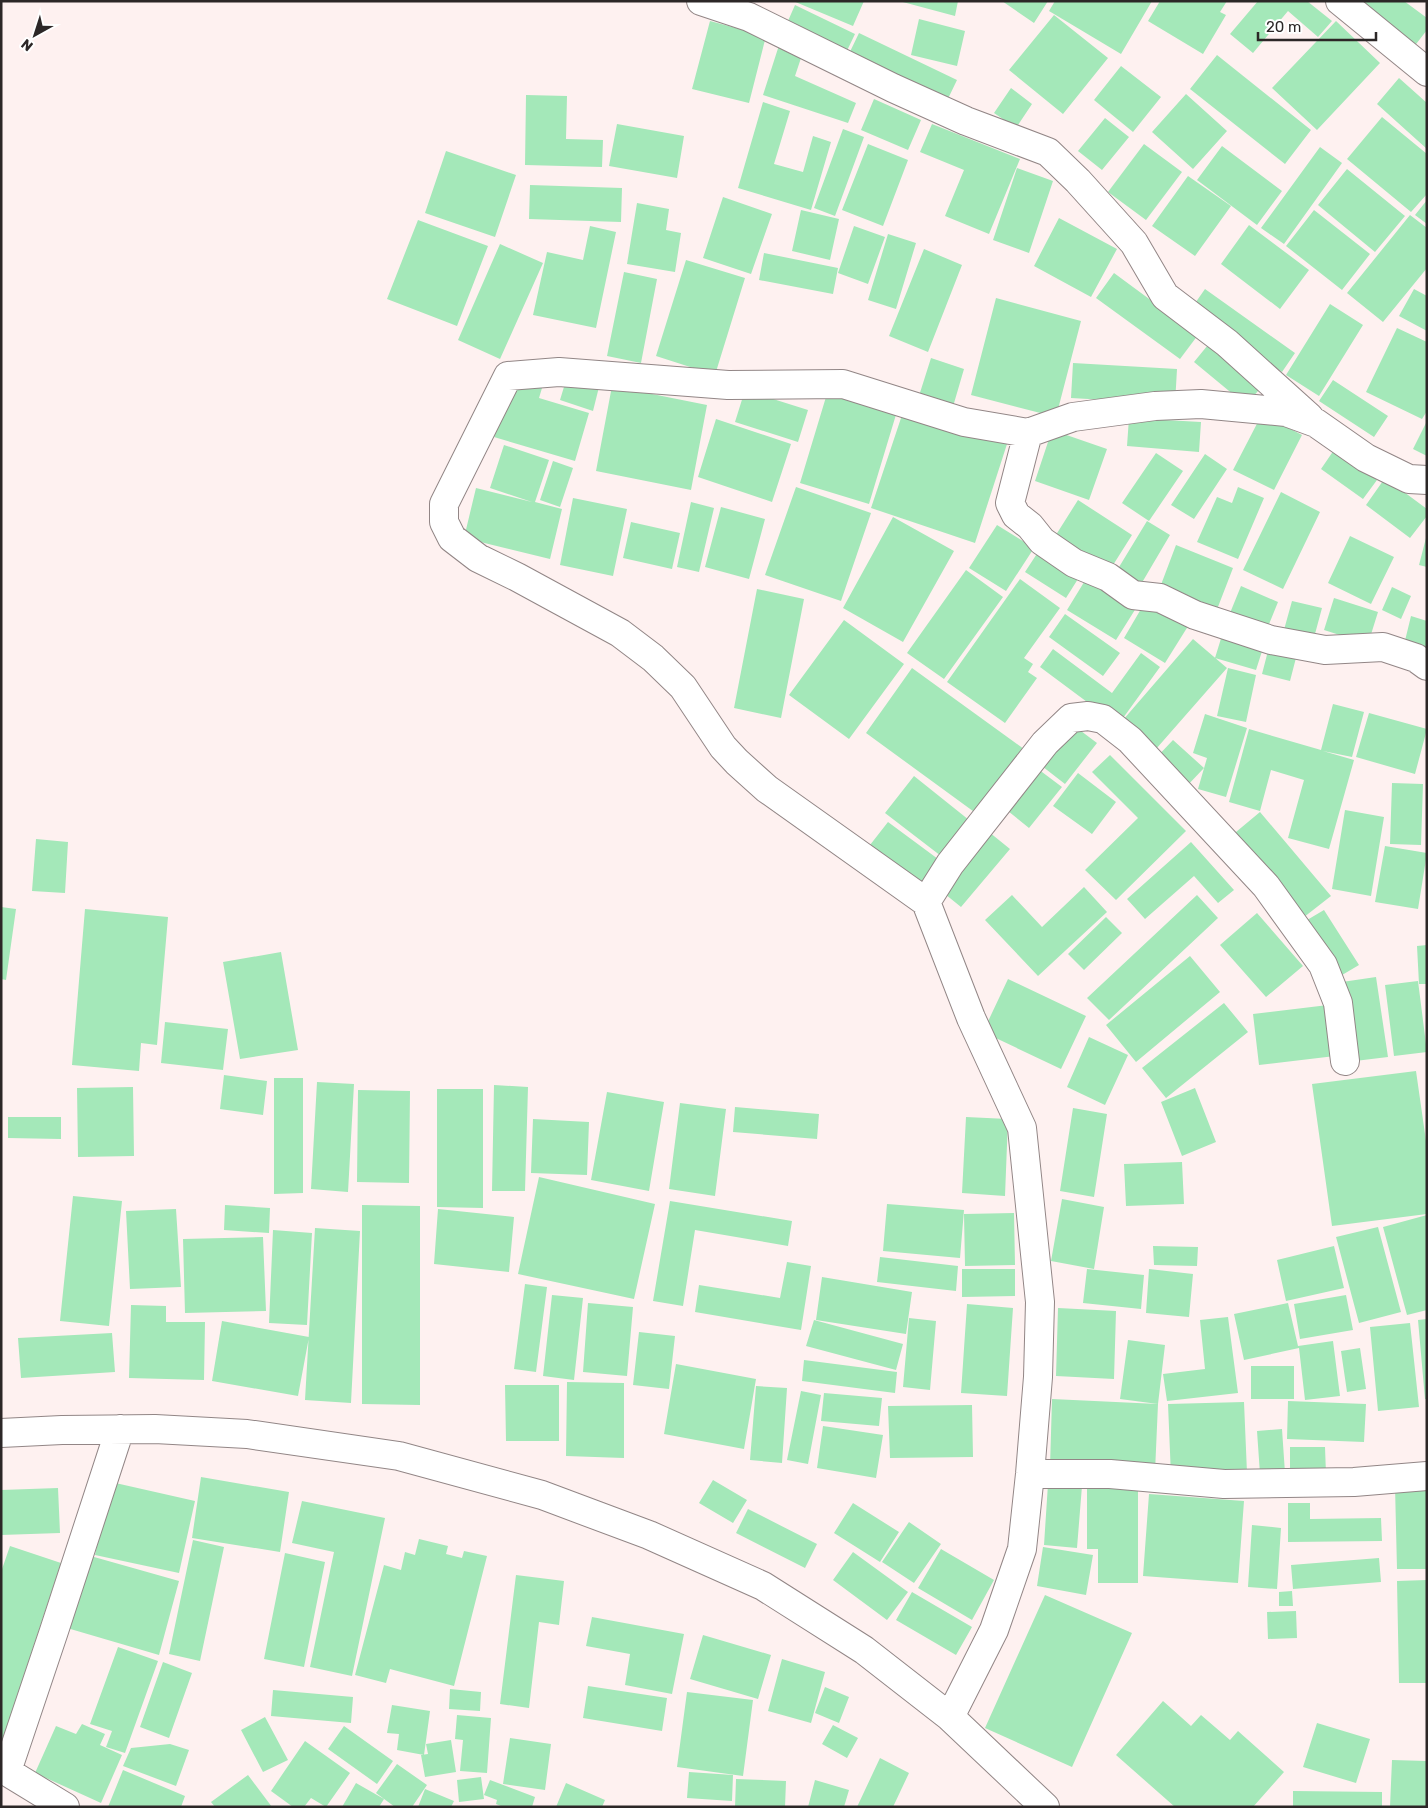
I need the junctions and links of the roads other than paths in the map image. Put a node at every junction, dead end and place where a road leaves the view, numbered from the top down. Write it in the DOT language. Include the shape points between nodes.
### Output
graph roads {
  1 [pos="701,1"];
  2 [pos="1340,1"];
  3 [pos="1427,72"];
  4 [pos="1316,424"];
  5 [pos="1028,433"];
  6 [pos="1427,480"];
  7 [pos="1427,666"];
  8 [pos="926,902"];
  9 [pos="1345,1062"];
  10 [pos="120,1429"];
  11 [pos="1,1433"];
  12 [pos="1030,1474"];
  13 [pos="1427,1476"];
  14 [pos="950,1717"];
  15 [pos="4,1769"];
  16 [pos="65,1807"];
  17 [pos="1045,1807"];
  1 -- 4 [label="street" via="749,17 966,121 1048,152 1134,243 1165,296 1227,343"];
  2 -- 3 [label="street"];
  4 -- 5 [label="street" via="1286,412 1201,404 1155,406 1073,417"];
  4 -- 6 [label="street" via="1366,458 1410,479"];
  5 -- 7 [label="street" via="1010,503 1016,515 1042,541 1074,563 1108,577 1133,595 1160,598 1203,618 1271,640 1325,650 1383,647 1416,658"];
  5 -- 8 [label="street" via="964,422 844,384 728,385 559,372 508,376 444,504 444,522 452,538 478,558 620,633 654,658 683,686 723,746 767,789"];
  8 -- 9 [label="street" via="950,864 1044,743 1072,718 1088,716 1103,719 1130,740 1266,886 1323,965 1338,1003"];
  8 -- 12 [label="street" via="970,1018 1022,1128 1040,1302"];
  10 -- 11 [label="street"];
  10 -- 14 [label="street" via="247,1434 399,1456 542,1495 650,1536 764,1586 864,1650"];
  10 -- 15 [label="street" via="54,1631"];
  12 -- 13 [label="street" via="1110,1474 1224,1484 1354,1482"];
  12 -- 14 [label="street" via="1022,1549 994,1630"];
  14 -- 17 [label="street"];
  15 -- 16 [label="street"];
}
